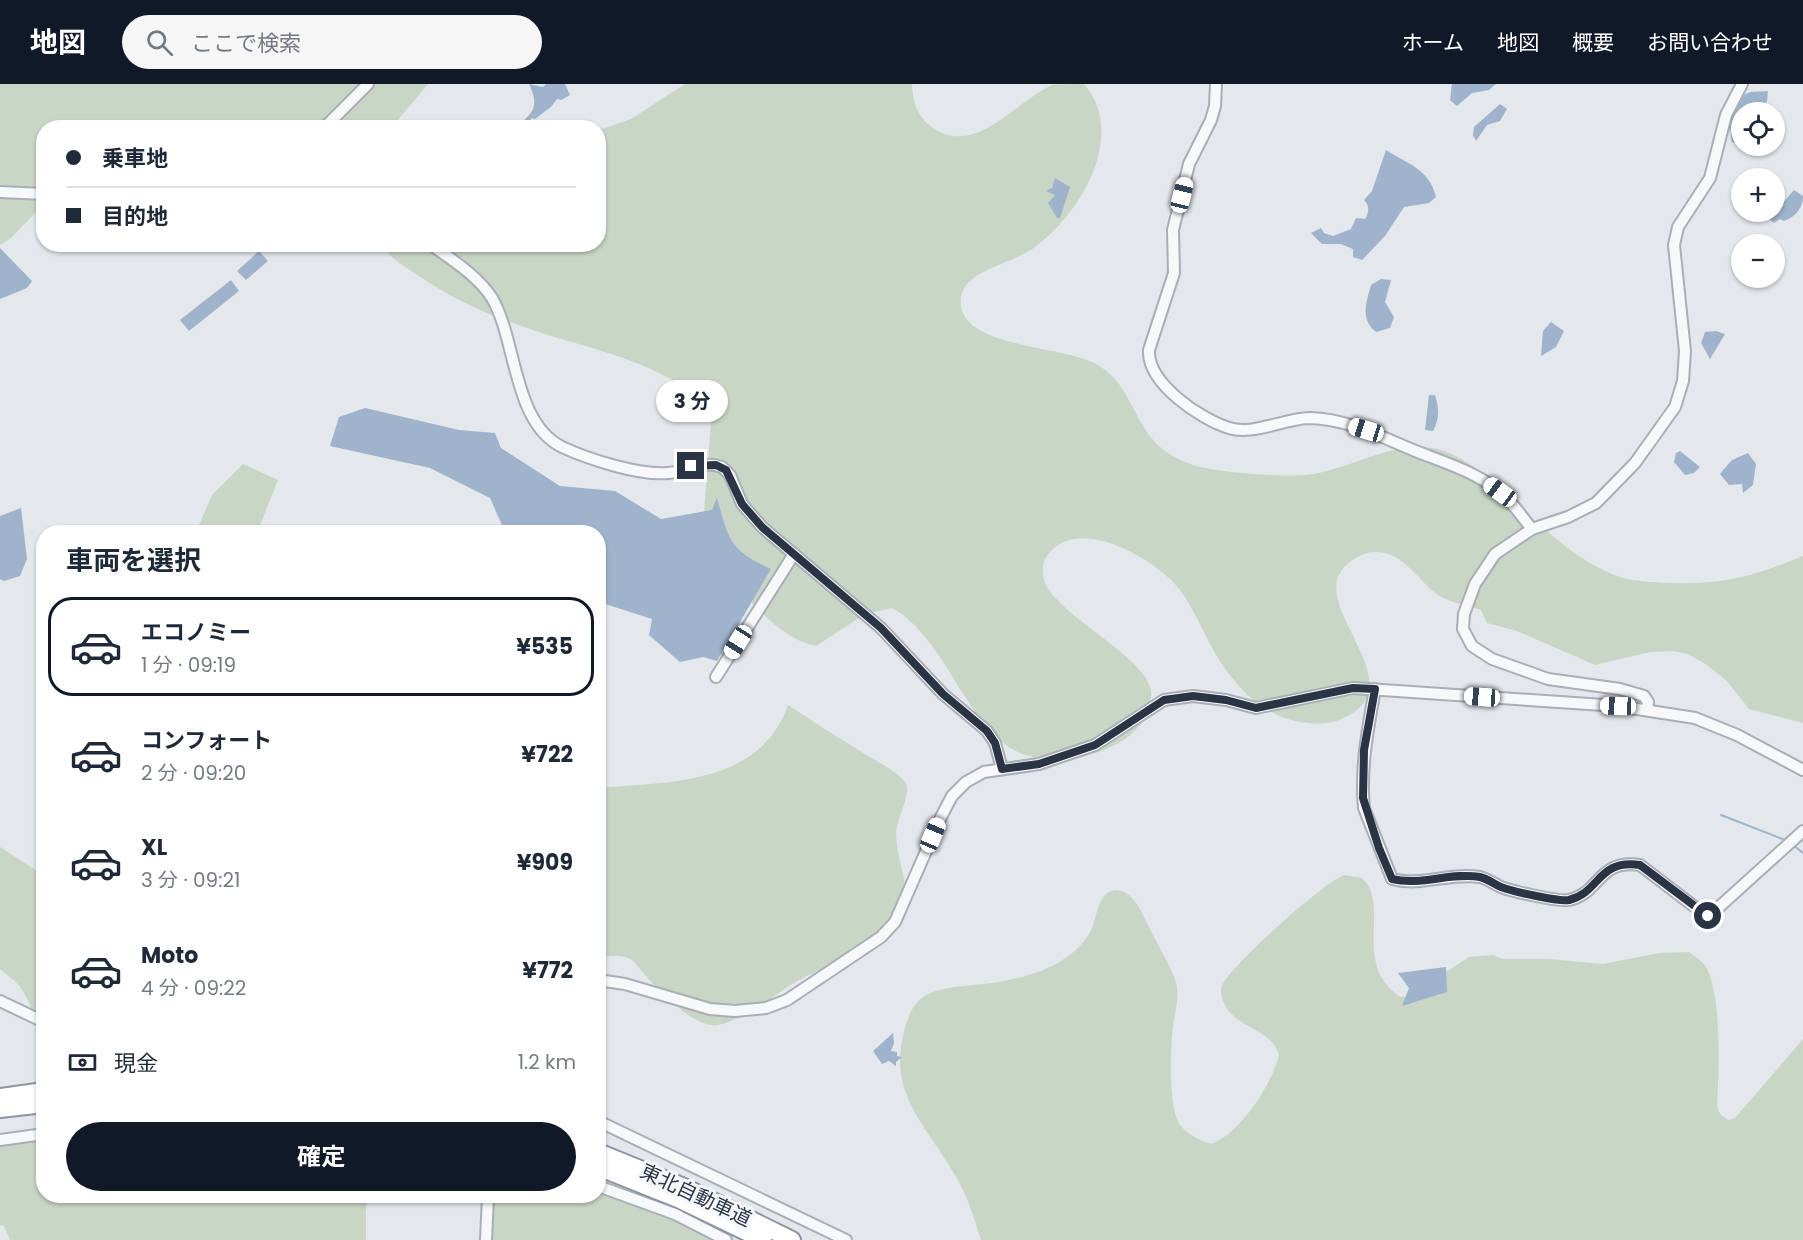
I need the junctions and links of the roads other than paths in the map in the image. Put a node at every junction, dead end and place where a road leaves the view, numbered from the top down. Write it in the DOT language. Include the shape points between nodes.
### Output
graph roads {
  1 [pos="368,84"];
  2 [pos="1216,84"];
  3 [pos="1742,84"];
  4 [pos="332,120"];
  5 [pos="0,192"];
  6 [pos="36,194"];
  7 [pos="440,252"];
  8 [pos="1532,529"];
  9 [pos="794,554"];
  10 [pos="716,677"];
  11 [pos="1375,689"];
  12 [pos="1647,710"];
  13 [pos="1002,769"];
  14 [pos="1803,770"];
  15 [pos="1800,836"];
  16 [pos="606,981"];
  17 [pos="0,1001"];
  18 [pos="36,1018"];
  19 [pos="36,1092"];
  20 [pos="0,1096"];
  21 [pos="36,1105"];
  22 [pos="0,1109"];
  23 [pos="606,1125"];
  24 [pos="36,1135"];
  25 [pos="0,1140"];
  26 [pos="606,1155"];
  27 [pos="606,1170"];
  28 [pos="606,1189"];
  29 [pos="488,1203"];
  30 [pos="486,1240"];
  31 [pos="726,1240"];
  32 [pos="763,1240"];
  33 [pos="792,1240"];
  34 [pos="846,1240"];
  1 -- 4 [label="street"];
  2 -- 8 [label="street" via="1215,106 1189,164 1175,221 1175,265 1149,350 1155,374 1185,403 1228,428 1251,428 1299,418 1328,419 1393,440 1490,484"];
  3 -- 8 [label="street" via="1726,115 1710,178 1678,227 1674,245 1685,351 1683,381 1675,407 1635,463 1596,503"];
  5 -- 6 [label="street"];
  7 -- 9 [label="street" via="473,277 492,299 531,413 547,438 586,456 651,472 722,466 749,512"];
  8 -- 12 [label="street" via="1496,554 1474,584 1463,622 1472,646 1492,659 1548,679 1644,696"];
  9 -- 10 [label="street"];
  9 -- 13 [label="street" via="881,628 943,694 987,731 995,743"];
  11 -- 12 [label="street"];
  11 -- 13 [label="street" via="1353,688 1256,708 1193,696 1164,700 1095,745 1039,764"];
  11 -- 15 [label="street" via="1364,750 1363,798 1392,879 1410,882 1478,877 1510,890 1561,901 1581,895 1606,871 1628,863 1640,865 1708,916"];
  12 -- 14 [label="street" via="1695,718"];
  13 -- 16 [label="street" via="984,772 952,796 895,922 881,937 787,1000 766,1008 710,1009"];
  17 -- 18 [label="street"];
  19 -- 20 [label="highway"];
  21 -- 22 [label="highway"];
  23 -- 34 [label="street"];
  24 -- 25 [label="street"];
  26 -- 33 [label="highway, 東北自動車道" via="684,1187"];
  27 -- 32 [label="highway, 東北自動車道"];
  28 -- 31 [label="street" via="675,1214"];
  29 -- 30 [label="street"];
}
